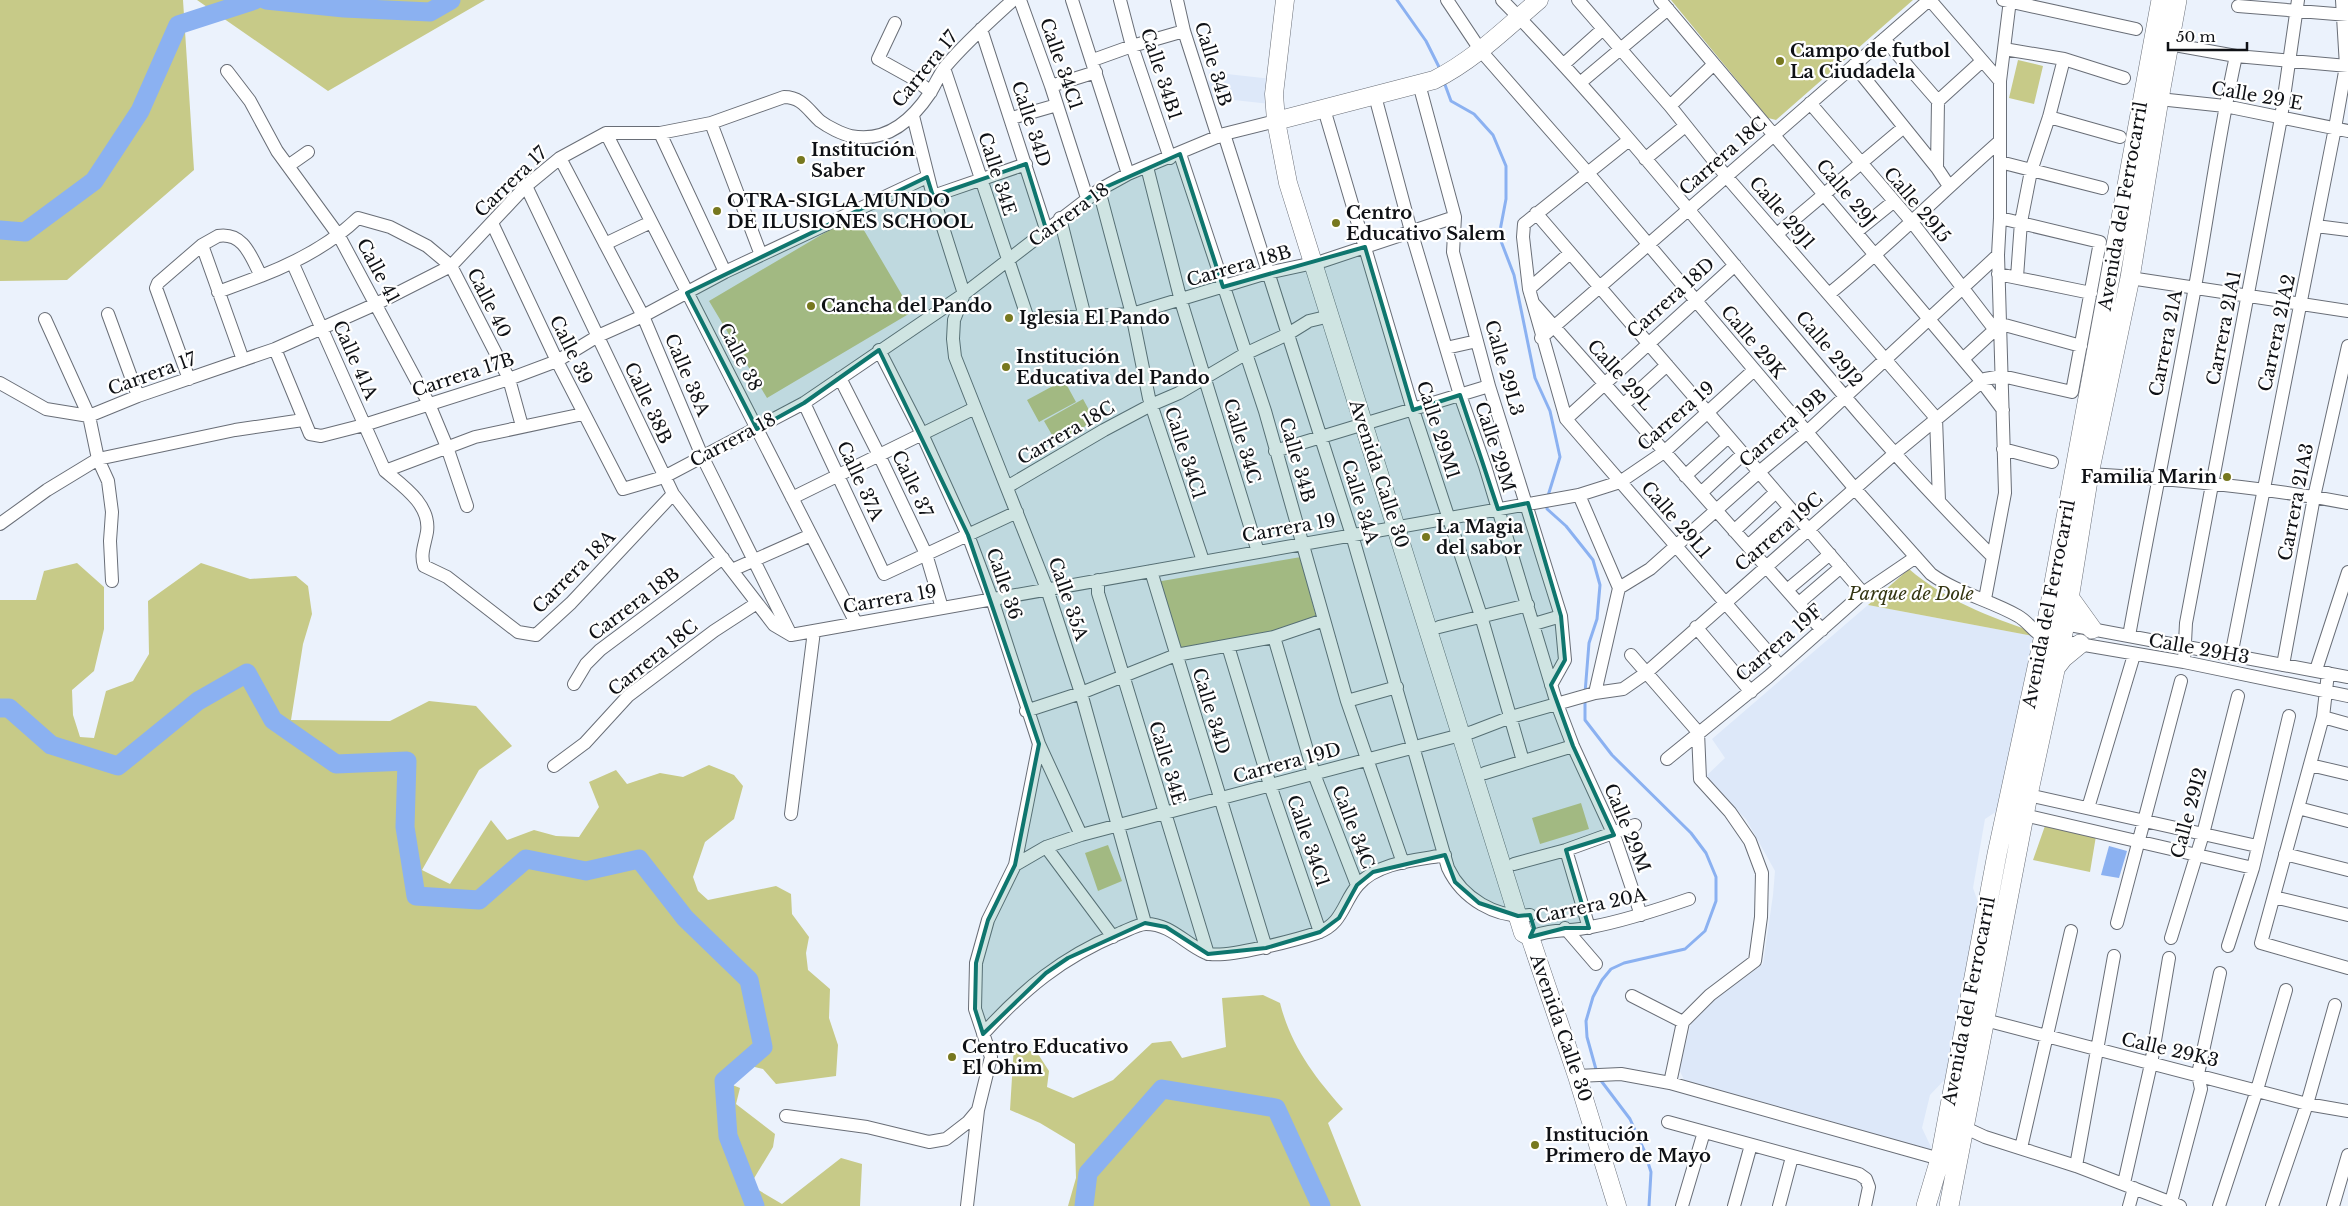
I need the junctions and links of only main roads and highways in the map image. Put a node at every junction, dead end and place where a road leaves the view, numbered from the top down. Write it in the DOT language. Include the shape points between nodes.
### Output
graph roads {
  1 [pos="1285,0"];
  2 [pos="1296,0"];
  3 [pos="1539,0"];
  4 [pos="2161,0"];
  5 [pos="2177,0"];
  6 [pos="1281,119"];
  7 [pos="1318,262"];
  8 [pos="1369,423"];
  9 [pos="1402,526"];
  10 [pos="2069,597"];
  11 [pos="2092,629"];
  12 [pos="2054,631"];
  13 [pos="2080,644"];
  14 [pos="2055,668"];
  15 [pos="1466,734"];
  16 [pos="1524,916"];
  17 [pos="1617,1206"];
  18 [pos="1926,1206"];
  19 [pos="1949,1206"];
  1 -- 6 [label="main road, Avenida Calle 30" via="1274,94"];
  2 -- 6 [label="main road, Avenida Calle 30"];
  3 -- 6 [label="main road, Carrera 18" via="1456,69 1426,82"];
  4 -- 12 [label="main road, Avenida del Ferrocarril"];
  5 -- 10 [label="main road, Avenida del Ferrocarril" via="2130,278 2089,474"];
  6 -- 7 [label="main road, Avenida Calle 30" via="1288,183"];
  7 -- 8 [label="main road, Avenida Calle 30"];
  7 -- 8 [label="main road, Avenida Calle 30" via="1330,316"];
  8 -- 9 [label="main road, Avenida Calle 30"];
  9 -- 15 [label="main road, Avenida Calle 30"];
  9 -- 15 [label="main road, Avenida Calle 30" via="1439,626"];
  10 -- 11 [label="main road"];
  10 -- 12 [label="main road, Avenida del Ferrocarril"];
  12 -- 14 [label="main road, Avenida del Ferrocarril"];
  12 -- 18 [label="main road, Avenida del Ferrocarril" via="1997,854 1940,1159"];
  13 -- 14 [label="main road"];
  14 -- 19 [label="main road, Avenida del Ferrocarril"];
  15 -- 16 [label="main road, Avenida Calle 30"];
  15 -- 16 [label="main road, Avenida Calle 30" via="1485,773 1514,864"];
  16 -- 17 [label="main road, Avenida Calle 30" via="1534,928 1530,937 1584,1076"];
}
